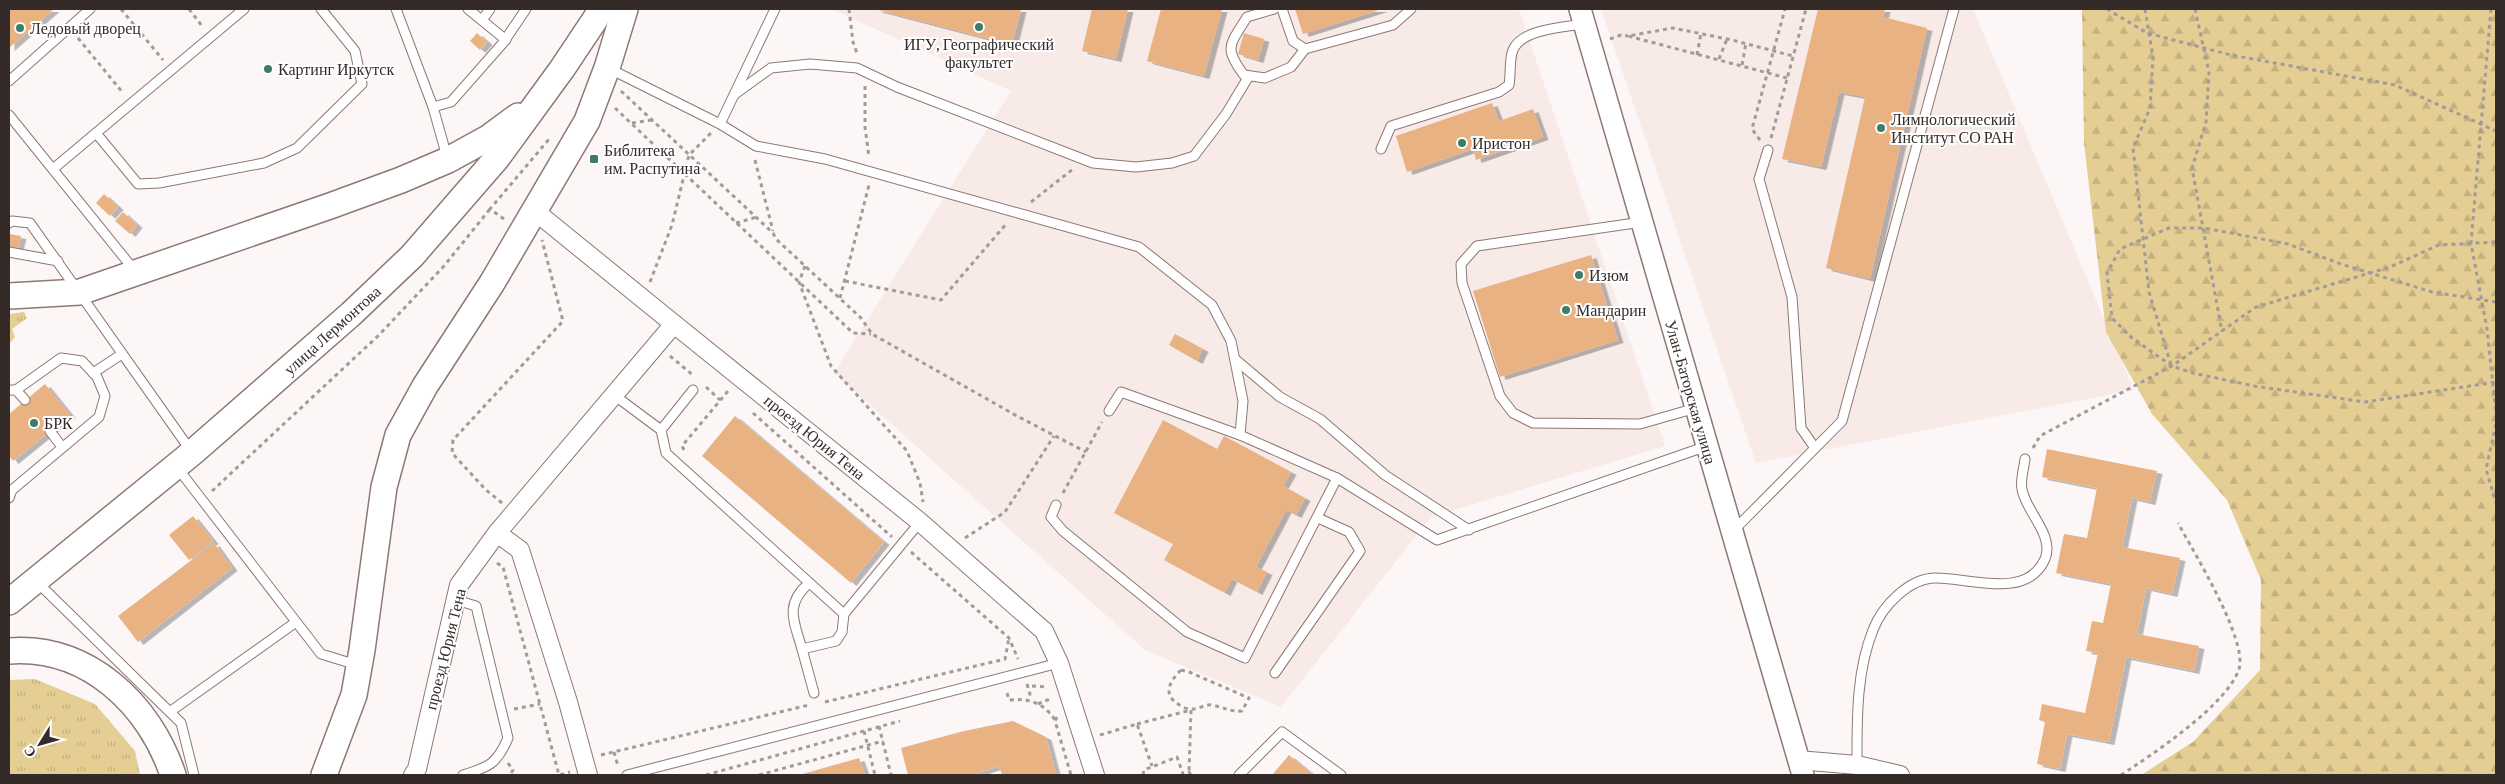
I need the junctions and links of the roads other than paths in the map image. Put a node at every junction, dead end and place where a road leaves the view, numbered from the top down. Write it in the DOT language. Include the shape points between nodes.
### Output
graph roads {
  1 [pos="90,9"];
  2 [pos="244,9"];
  3 [pos="321,9"];
  4 [pos="396,9"];
  5 [pos="468,9"];
  6 [pos="490,9"];
  7 [pos="526,9"];
  8 [pos="602,9"];
  9 [pos="625,9"];
  10 [pos="776,9"];
  11 [pos="1274,9"];
  12 [pos="1282,9"];
  13 [pos="1411,9"];
  14 [pos="1954,9"];
  15 [pos="1582,16"];
  16 [pos="482,20"];
  17 [pos="505,41"];
  18 [pos="1305,49"];
  19 [pos="562,69"];
  20 [pos="611,76"];
  21 [pos="1249,76"];
  22 [pos="9,80"];
  23 [pos="735,94"];
  24 [pos="433,107"];
  25 [pos="9,115"];
  26 [pos="720,124"];
  27 [pos="96,132"];
  28 [pos="1381,149"];
  29 [pos="1768,150"];
  30 [pos="448,160"];
  31 [pos="53,169"];
  32 [pos="536,212"];
  33 [pos="1642,222"];
  34 [pos="9,223"];
  35 [pos="9,252"];
  36 [pos="58,261"];
  37 [pos="135,271"];
  38 [pos="9,292"];
  39 [pos="80,292"];
  40 [pos="33,294"];
  41 [pos="9,296"];
  42 [pos="674,324"];
  43 [pos="122,354"];
  44 [pos="1236,360"];
  45 [pos="93,374"];
  46 [pos="12,390"];
  47 [pos="692,390"];
  48 [pos="614,395"];
  49 [pos="25,400"];
  50 [pos="1696,408"];
  51 [pos="1108,411"];
  52 [pos="660,430"];
  53 [pos="50,431"];
  54 [pos="1240,435"];
  55 [pos="1707,446"];
  56 [pos="62,447"];
  57 [pos="1815,448"];
  58 [pos="2025,459"];
  59 [pos="184,460"];
  60 [pos="1338,478"];
  61 [pos="9,498"];
  62 [pos="1056,505"];
  63 [pos="922,517"];
  64 [pos="1318,518"];
  65 [pos="1468,530"];
  66 [pos="1732,532"];
  67 [pos="498,533"];
  68 [pos="35,580"];
  69 [pos="809,583"];
  70 [pos="456,600"];
  71 [pos="9,602"];
  72 [pos="844,614"];
  73 [pos="296,622"];
  74 [pos="802,649"];
  75 [pos="9,652"];
  76 [pos="1059,663"];
  77 [pos="359,666"];
  78 [pos="1275,673"];
  79 [pos="814,692"];
  80 [pos="171,711"];
  81 [pos="1858,765"];
  82 [pos="586,767"];
  83 [pos="1800,767"];
  84 [pos="173,775"];
  85 [pos="194,775"];
  86 [pos="324,775"];
  87 [pos="413,775"];
  88 [pos="462,775"];
  89 [pos="627,775"];
  90 [pos="1095,775"];
  91 [pos="1239,775"];
  92 [pos="1341,775"];
  93 [pos="1900,775"];
  1 -- 22 [label="lane"];
  2 -- 27 [label="lane"];
  3 -- 27 [label="lane" via="355,51 362,84 297,148 264,163 138,184"];
  4 -- 24 [label="lane"];
  5 -- 16 [label="lane"];
  6 -- 16 [label="lane"];
  7 -- 17 [label="lane"];
  8 -- 19 [label="main road, улица Лермонтова"];
  9 -- 20 [label="main road"];
  10 -- 23 [label="lane"];
  11 -- 21 [label="lane" via="1247,17 1231,42 1232,58 1244,75"];
  12 -- 18 [label="lane" via="1293,41"];
  13 -- 18 [label="lane" via="1393,25"];
  14 -- 57 [label="lane" via="1842,421"];
  15 -- 28 [label="lane" via="1538,31 1513,49 1509,85 1499,92 1391,126"];
  15 -- 33 [label="street, Улан-Баторская улица"];
  16 -- 17 [label="lane"];
  17 -- 24 [label="lane" via="451,102"];
  18 -- 21 [label="lane" via="1291,66 1265,78"];
  19 -- 30 [label="main road" via="506,126"];
  19 -- 59 [label="main road, улица Лермонтова" via="469,192 412,256 351,314"];
  20 -- 26 [label="lane"];
  20 -- 32 [label="main road"];
  21 -- 23 [label="lane" via="1226,114 1194,156 1172,163 1136,167 1093,164 897,87 857,68 810,64 771,68"];
  23 -- 26 [label="lane"];
  24 -- 30 [label="lane"];
  25 -- 31 [label="lane"];
  26 -- 44 [label="lane" via="756,146 825,159 1139,247 1212,305 1231,341"];
  27 -- 31 [label="lane"];
  29 -- 57 [label="lane" via="1759,179 1792,297 1801,428"];
  30 -- 37 [label="main road" via="330,206"];
  31 -- 37 [label="lane"];
  32 -- 42 [label="street"];
  32 -- 77 [label="main road" via="532,235 425,386 398,435 382,496"];
  33 -- 50 [label="street, Улан-Баторская улица"];
  33 -- 50 [label="lane" via="1477,246 1461,264 1462,283 1500,396 1513,413 1533,423 1640,424"];
  34 -- 36 [label="lane" via="30,223"];
  35 -- 36 [label="lane"];
  36 -- 39 [label="lane"];
  37 -- 39 [label="main road"];
  38 -- 40 [label="street"];
  39 -- 40 [label="main road"];
  39 -- 43 [label="lane"];
  40 -- 41 [label="main road"];
  42 -- 48 [label="street, проезд Юрия Тена"];
  42 -- 63 [label="street, проезд Юрия Тена"];
  43 -- 45 [label="lane"];
  43 -- 59 [label="lane"];
  44 -- 54 [label="lane" via="1244,401"];
  44 -- 65 [label="lane" via="1280,397 1320,419 1385,475"];
  45 -- 46 [label="lane" via="82,361 61,358"];
  45 -- 56 [label="lane" via="105,396 98,417"];
  46 -- 49 [label="lane"];
  47 -- 52 [label="lane"];
  48 -- 52 [label="lane"];
  48 -- 67 [label="street, проезд Юрия Тена"];
  50 -- 55 [label="street, Улан-Баторская улица"];
  51 -- 54 [label="lane" via="1121,392"];
  52 -- 69 [label="lane" via="666,454"];
  53 -- 56 [label="lane"];
  54 -- 60 [label="lane"];
  55 -- 65 [label="lane"];
  55 -- 66 [label="street, Улан-Баторская улица"];
  56 -- 61 [label="lane" via="12,490"];
  57 -- 66 [label="lane"];
  58 -- 81 [label="lane" via="2021,487 2047,551 2040,566 2027,578 2002,584 1936,577 1903,590 1892,601 1873,630 1864,664 1857,711"];
  59 -- 68 [label="main road, улица Лермонтова"];
  59 -- 73 [label="lane"];
  60 -- 64 [label="lane"];
  60 -- 65 [label="lane" via="1437,540"];
  62 -- 64 [label="lane" via="1051,517 1063,531 1187,632 1245,658"];
  63 -- 72 [label="lane"];
  63 -- 76 [label="street, проезд Юрия Тена" via="950,548 1044,631"];
  64 -- 78 [label="lane" via="1349,532 1360,551"];
  66 -- 83 [label="street, Улан-Баторская улица"];
  67 -- 70 [label="street, проезд Юрия Тена" via="459,585"];
  67 -- 82 [label="street" via="520,550"];
  68 -- 71 [label="main road, улица Лермонтова"];
  68 -- 80 [label="lane"];
  69 -- 72 [label="lane"];
  69 -- 74 [label="lane" via="793,603 793,618"];
  70 -- 87 [label="street, проезд Юрия Тена"];
  70 -- 88 [label="lane" via="476,606 508,738 500,756 483,769"];
  72 -- 74 [label="lane" via="842,632 836,641"];
  73 -- 77 [label="lane" via="321,654"];
  73 -- 80 [label="lane"];
  74 -- 79 [label="lane"];
  75 -- 84 [label="main road" via="44,652 67,659 113,684 152,727"];
  76 -- 89 [label="lane"];
  76 -- 90 [label="street, проезд Юрия Тена" via="1068,701"];
  77 -- 86 [label="main road" via="348,715"];
  80 -- 85 [label="lane" via="182,723"];
  81 -- 83 [label="street"];
  81 -- 93 [label="street"];
  91 -- 92 [label="lane" via="1282,732"];
}
